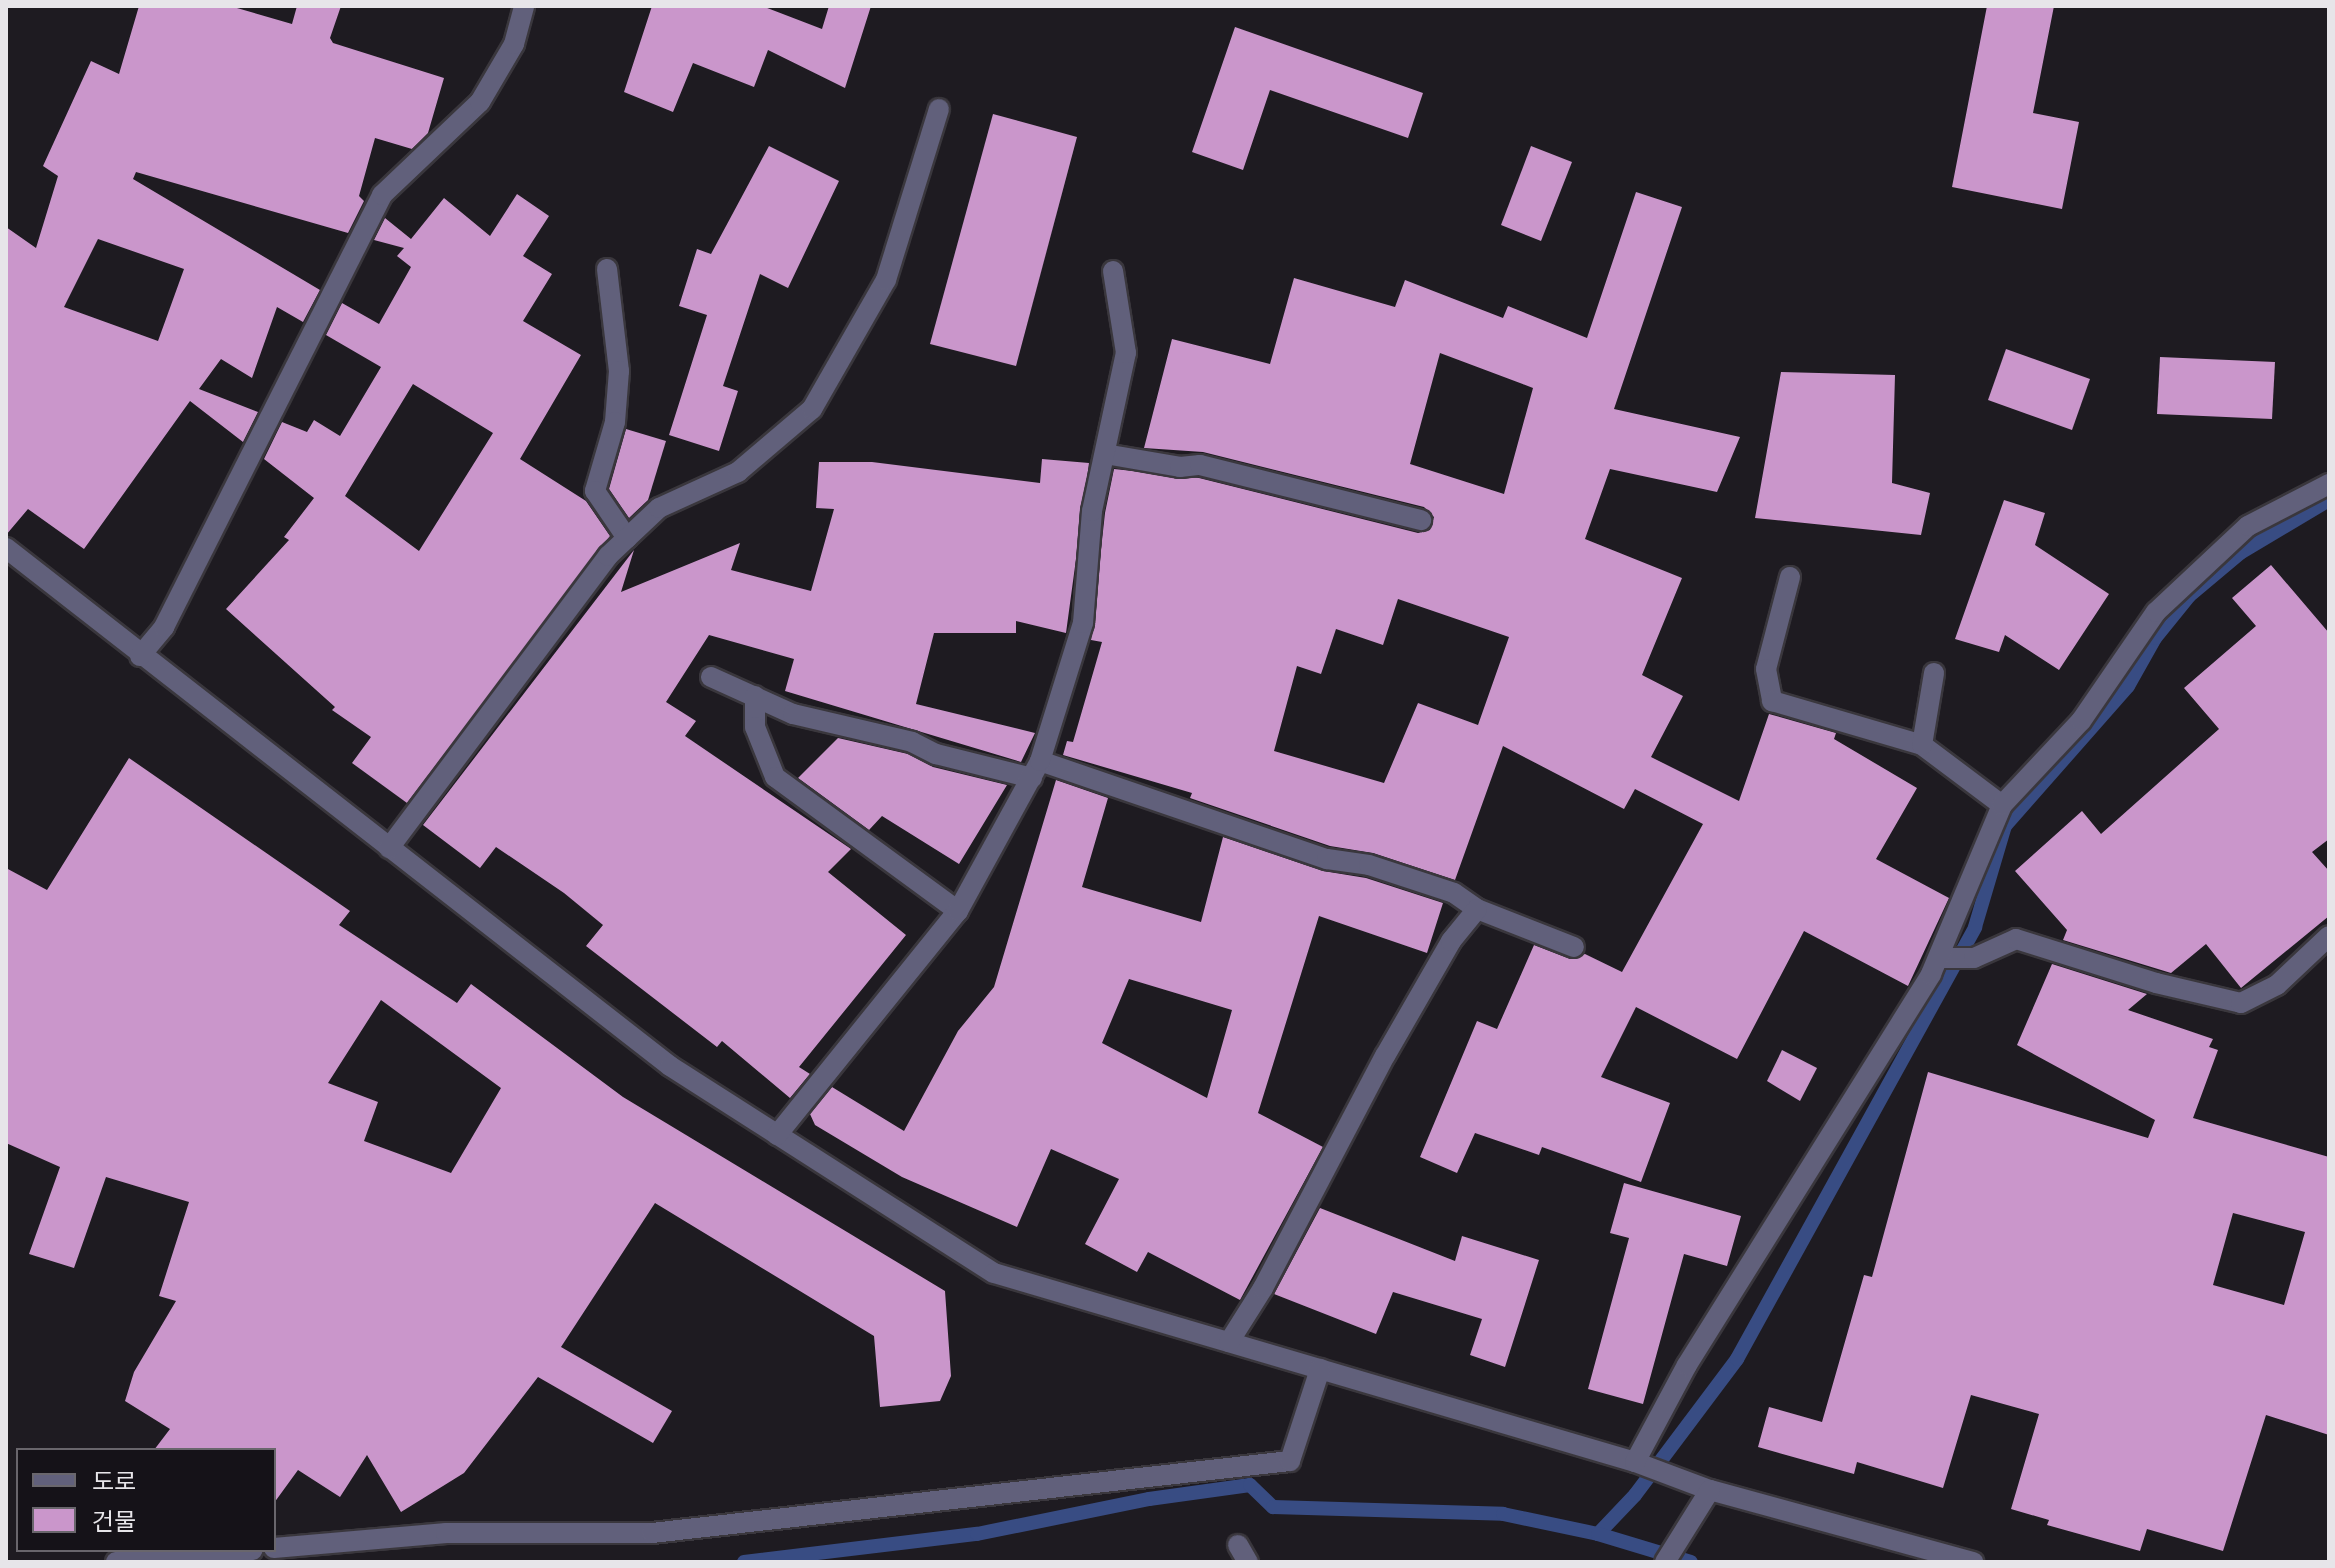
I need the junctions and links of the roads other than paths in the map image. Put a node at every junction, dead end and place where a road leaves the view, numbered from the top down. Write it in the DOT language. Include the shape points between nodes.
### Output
graph roads {
  1 [pos="524,6"];
  2 [pos="939,109"];
  3 [pos="607,269"];
  4 [pos="1113,271"];
  5 [pos="1105,454"];
  6 [pos="2329,484"];
  7 [pos="1421,520"];
  8 [pos="627,538"];
  9 [pos="6,548"];
  10 [pos="1790,577"];
  11 [pos="140,656"];
  12 [pos="1934,673"];
  13 [pos="711,677"];
  14 [pos="755,696"];
  15 [pos="1922,745"];
  16 [pos="1036,770"];
  17 [pos="2002,805"];
  18 [pos="389,848"];
  19 [pos="1477,909"];
  20 [pos="958,911"];
  21 [pos="2329,936"];
  22 [pos="1574,947"];
  23 [pos="1946,958"];
  24 [pos="777,1135"];
  25 [pos="1229,1342"];
  26 [pos="1320,1369"];
  27 [pos="1638,1464"];
  28 [pos="1710,1490"];
  29 [pos="276,1548"];
  30 [pos="229,1552"];
  31 [pos="116,1562"];
  32 [pos="1665,1562"];
  33 [pos="1973,1562"];
  1 -- 11 [label="street" via="514,44 480,102 382,195 164,627"];
  2 -- 8 [label="street" via="886,280 812,409 738,472 659,508"];
  3 -- 8 [label="street" via="619,371 615,422 595,491"];
  4 -- 5 [label="street" via="1126,353"];
  5 -- 7 [label="street" via="1180,467 1200,465"];
  5 -- 16 [label="street" via="1092,511 1083,623"];
  6 -- 17 [label="street" via="2248,526 2156,612 2081,721"];
  8 -- 18 [label="street" via="608,556"];
  9 -- 11 [label="street"];
  10 -- 15 [label="street" via="1766,669 1772,701"];
  11 -- 18 [label="street"];
  12 -- 15 [label="street"];
  13 -- 14 [label="street"];
  14 -- 16 [label="street" via="793,714"];
  14 -- 20 [label="street" via="755,727 775,777"];
  15 -- 17 [label="street"];
  16 -- 19 [label="street" via="1327,859 1369,865 1440,888"];
  16 -- 20 [label="street"];
  17 -- 23 [label="street"];
  18 -- 24 [label="street" via="670,1066"];
  19 -- 22 [label="street"];
  19 -- 25 [label="street" via="1451,941 1385,1056"];
  20 -- 24 [label="street"];
  21 -- 23 [label="street" via="2277,985 2241,1003 2156,983 2016,939 1974,958"];
  23 -- 27 [label="street" via="1687,1365"];
  24 -- 25 [label="street" via="994,1273"];
  25 -- 26 [label="street"];
  26 -- 27 [label="street"];
  26 -- 29 [label="street" via="1290,1461 652,1533 446,1533"];
  27 -- 28 [label="street"];
  28 -- 32 [label="street"];
  28 -- 33 [label="street"];
  30 -- 31 [label="street"];
}
